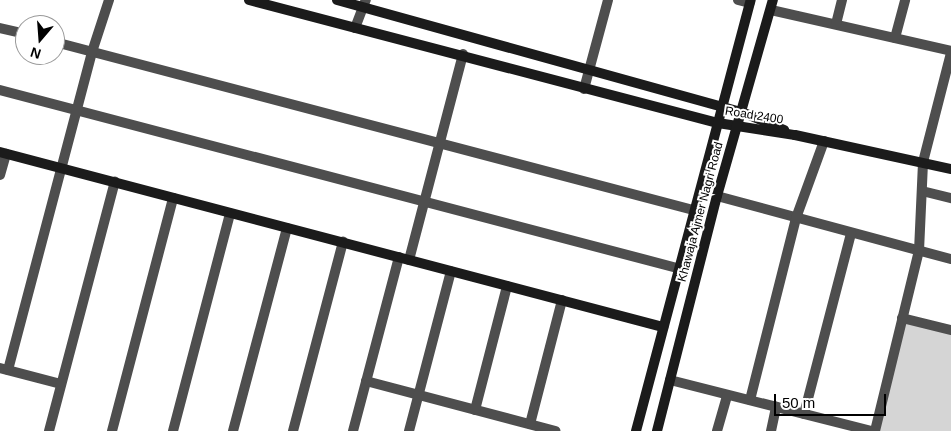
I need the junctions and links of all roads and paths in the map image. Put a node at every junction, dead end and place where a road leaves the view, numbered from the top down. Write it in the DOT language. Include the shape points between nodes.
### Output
graph roads {
  1 [pos="109,0"];
  2 [pos="249,0"];
  3 [pos="337,0"];
  4 [pos="608,0"];
  5 [pos="738,0"];
  6 [pos="842,0"];
  7 [pos="905,0"];
  8 [pos="751,2"];
  9 [pos="365,3"];
  10 [pos="772,5"];
  11 [pos="836,24"];
  12 [pos="0,28"];
  13 [pos="355,28"];
  14 [pos="15,32"];
  15 [pos="895,38"];
  16 [pos="65,45"];
  17 [pos="92,52"];
  18 [pos="951,52"];
  19 [pos="463,54"];
  20 [pos="589,70"];
  21 [pos="584,89"];
  22 [pos="0,90"];
  23 [pos="722,106"];
  24 [pos="76,110"];
  25 [pos="742,112"];
  26 [pos="718,123"];
  27 [pos="738,128"];
  28 [pos="794,135"];
  29 [pos="824,141"];
  30 [pos="439,143"];
  31 [pos="3,153"];
  32 [pos="923,162"];
  33 [pos="61,168"];
  34 [pos="951,169"];
  35 [pos="0,175"];
  36 [pos="114,182"];
  37 [pos="922,192"];
  38 [pos="717,196"];
  39 [pos="174,198"];
  40 [pos="951,198"];
  41 [pos="424,201"];
  42 [pos="693,210"];
  43 [pos="230,213"];
  44 [pos="796,218"];
  45 [pos="287,228"];
  46 [pos="851,233"];
  47 [pos="343,242"];
  48 [pos="919,250"];
  49 [pos="404,258"];
  50 [pos="951,259"];
  51 [pos="677,268"];
  52 [pos="451,271"];
  53 [pos="507,286"];
  54 [pos="562,300"];
  55 [pos="902,318"];
  56 [pos="663,326"];
  57 [pos="951,330"];
  58 [pos="4,369"];
  59 [pos="670,380"];
  60 [pos="366,381"];
  61 [pos="61,384"];
  62 [pos="419,395"];
  63 [pos="727,395"];
  64 [pos="750,400"];
  65 [pos="776,407"];
  66 [pos="475,410"];
  67 [pos="804,414"];
  68 [pos="530,424"];
  69 [pos="835,427"];
  70 [pos="49,431"];
  71 [pos="112,431"];
  72 [pos="173,431"];
  73 [pos="233,431"];
  74 [pos="293,431"];
  75 [pos="353,431"];
  76 [pos="409,431"];
  77 [pos="555,431"];
  78 [pos="636,431"];
  79 [pos="656,431"];
  80 [pos="717,431"];
  81 [pos="771,431"];
  82 [pos="873,431"];
  1 -- 17 [label="street"];
  2 -- 13 [label="main road, Road 2400"];
  3 -- 9 [label="main road, Road 2400"];
  4 -- 20 [label="street"];
  5 -- 8 [label="street"];
  6 -- 11 [label="street"];
  7 -- 15 [label="street"];
  8 -- 23 [label="main road, Khawaja Ajmer Nagri Road"];
  9 -- 13 [label="street"];
  9 -- 20 [label="main road, Road 2400"];
  10 -- 11 [label="street"];
  10 -- 25 [label="main road, Khawaja Ajmer Nagri Road"];
  11 -- 15 [label="street"];
  12 -- 14 [label="street"];
  13 -- 19 [label="main road, Road 2400"];
  15 -- 18 [label="street"];
  16 -- 17 [label="street"];
  17 -- 24 [label="street"];
  17 -- 30 [label="street"];
  18 -- 32 [label="street"];
  19 -- 21 [label="main road, Road 2400"];
  19 -- 30 [label="street"];
  20 -- 21 [label="street"];
  20 -- 23 [label="main road, Road 2400"];
  21 -- 26 [label="main road, Road 2400"];
  22 -- 24 [label="street"];
  23 -- 25 [label="main road, Road 2400"];
  23 -- 26 [label="main road, Khawaja Ajmer Nagri Road"];
  24 -- 33 [label="street"];
  24 -- 41 [label="street"];
  25 -- 27 [label="main road, Khawaja Ajmer Nagri Road"];
  25 -- 28 [label="main road, Road 2400"];
  26 -- 27 [label="main road, Road 2400"];
  26 -- 42 [label="main road, Khawaja Ajmer Nagri Road"];
  27 -- 28 [label="main road, Road 2400"];
  27 -- 38 [label="main road, Khawaja Ajmer Nagri Road"];
  28 -- 29 [label="main road"];
  29 -- 32 [label="main road"];
  29 -- 44 [label="street"];
  30 -- 41 [label="street"];
  30 -- 42 [label="street"];
  31 -- 33 [label="main road"];
  31 -- 35 [label="street"];
  32 -- 34 [label="main road"];
  32 -- 37 [label="street"];
  33 -- 36 [label="main road"];
  33 -- 58 [label="street"];
  36 -- 39 [label="main road"];
  36 -- 61 [label="street"];
  37 -- 40 [label="street"];
  37 -- 48 [label="street"];
  38 -- 44 [label="street"];
  38 -- 59 [label="main road, Khawaja Ajmer Nagri Road"];
  39 -- 43 [label="main road"];
  39 -- 71 [label="street"];
  41 -- 49 [label="street"];
  41 -- 51 [label="street"];
  42 -- 51 [label="main road, Khawaja Ajmer Nagri Road"];
  43 -- 45 [label="main road"];
  43 -- 72 [label="street"];
  44 -- 46 [label="street"];
  44 -- 64 [label="street"];
  45 -- 47 [label="main road"];
  45 -- 73 [label="street"];
  46 -- 48 [label="street"];
  46 -- 67 [label="street"];
  47 -- 49 [label="main road"];
  47 -- 74 [label="street"];
  48 -- 50 [label="street"];
  48 -- 55 [label="street"];
  49 -- 52 [label="main road"];
  49 -- 60 [label="street"];
  51 -- 56 [label="main road, Khawaja Ajmer Nagri Road"];
  52 -- 53 [label="main road"];
  52 -- 62 [label="street"];
  53 -- 54 [label="main road"];
  53 -- 66 [label="street"];
  54 -- 56 [label="main road"];
  54 -- 68 [label="street"];
  55 -- 57 [label="street"];
  55 -- 82 [label="street"];
  56 -- 78 [label="main road, Khawaja Ajmer Nagri Road"];
  58 -- 61 [label="street"];
  59 -- 63 [label="street"];
  59 -- 79 [label="main road, Khawaja Ajmer Nagri Road"];
  60 -- 62 [label="street"];
  60 -- 75 [label="street"];
  61 -- 70 [label="street"];
  62 -- 66 [label="street"];
  62 -- 76 [label="street"];
  63 -- 64 [label="street"];
  63 -- 80 [label="street"];
  64 -- 65 [label="street"];
  65 -- 67 [label="street"];
  65 -- 81 [label="street"];
  66 -- 68 [label="street"];
  67 -- 69 [label="street"];
  68 -- 77 [label="street"];
  69 -- 82 [label="street"];
}
